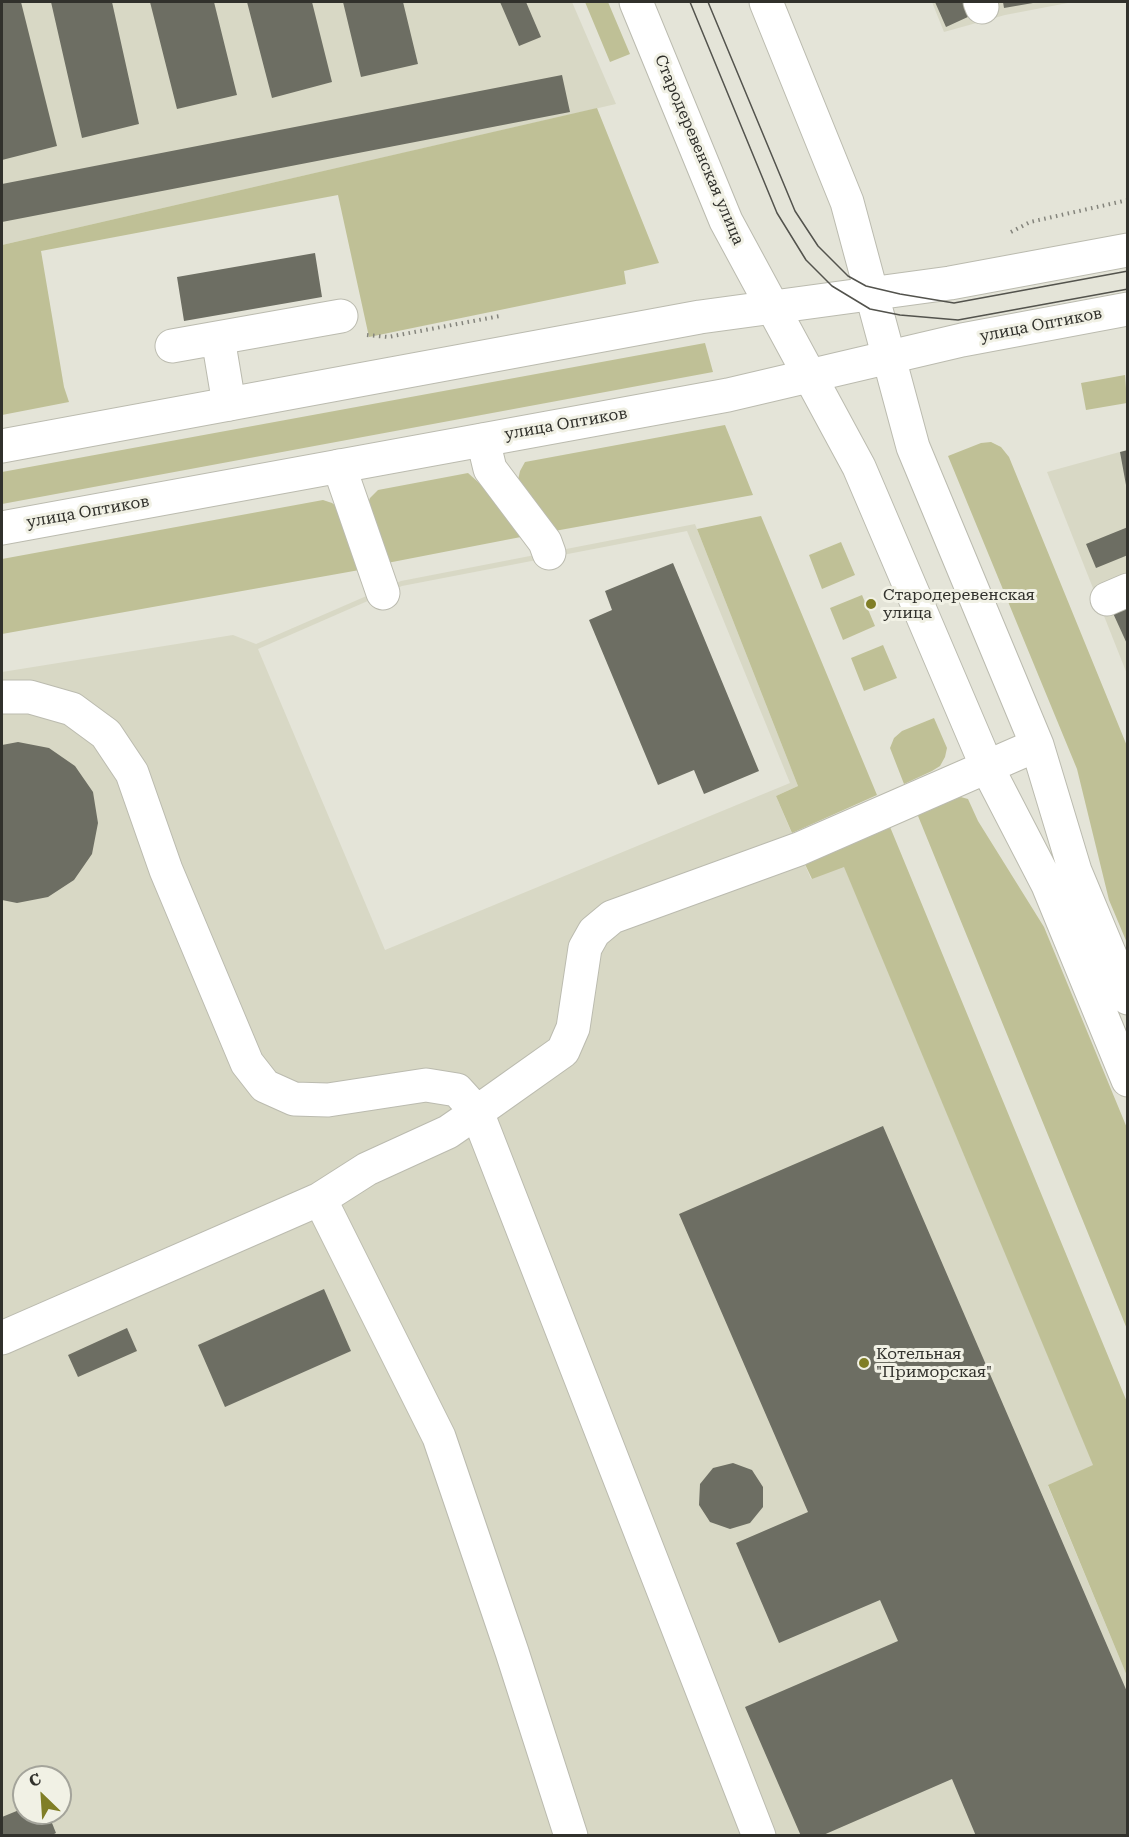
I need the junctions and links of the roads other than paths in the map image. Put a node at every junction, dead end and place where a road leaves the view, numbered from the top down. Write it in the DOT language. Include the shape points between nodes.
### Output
graph roads {
  1 [pos="636,2"];
  2 [pos="766,2"];
  3 [pos="1128,250"];
  4 [pos="872,293"];
  5 [pos="772,306"];
  6 [pos="1128,309"];
  7 [pos="341,316"];
  8 [pos="218,338"];
  9 [pos="172,346"];
  10 [pos="889,357"];
  11 [pos="810,375"];
  12 [pos="229,404"];
  13 [pos="483,440"];
  14 [pos="2,446"];
  15 [pos="339,466"];
  16 [pos="2,528"];
  17 [pos="549,553"];
  18 [pos="383,593"];
  19 [pos="2,697"];
  20 [pos="1037,745"];
  21 [pos="987,767"];
  22 [pos="1128,998"];
  23 [pos="1128,1080"];
  24 [pos="477,1112"];
  25 [pos="320,1199"];
  26 [pos="2,1338"];
  27 [pos="571,1836"];
  28 [pos="759,1836"];
  1 -- 5 [label="main road, Стародеревенская улица" via="726,221"];
  2 -- 4 [label="main road" via="847,202"];
  3 -- 4 [label="main road" via="950,283"];
  4 -- 5 [label="main road"];
  4 -- 10 [label="main road"];
  5 -- 11 [label="main road, Стародеревенская улица"];
  5 -- 12 [label="main road"];
  6 -- 10 [label="main road, улица Оптиков"];
  7 -- 8 [label="main road"];
  8 -- 9 [label="main road"];
  8 -- 12 [label="main road"];
  10 -- 11 [label="main road, улица Оптиков"];
  10 -- 20 [label="main road" via="914,447"];
  11 -- 13 [label="main road, улица Оптиков" via="728,395"];
  11 -- 21 [label="main road, Стародеревенская улица" via="859,467"];
  12 -- 14 [label="main road"];
  13 -- 15 [label="main road, улица Оптиков"];
  13 -- 17 [label="main road" via="490,469 545,542"];
  15 -- 16 [label="main road, улица Оптиков"];
  15 -- 18 [label="main road"];
  19 -- 24 [label="main road" via="30,697 72,710 106,734 119,753 132,773 166,870 247,1063 265,1086 294,1099 328,1100 426,1085 457,1090"];
  20 -- 21 [label="main road"];
  20 -- 22 [label="main road" via="1076,872"];
  21 -- 23 [label="main road, Стародеревенская улица" via="1047,885"];
  21 -- 24 [label="main road" via="799,849 612,917 594,932 585,948 573,1028 563,1051"];
  24 -- 25 [label="main road" via="447,1132 367,1169"];
  24 -- 28 [label="main road"];
  25 -- 26 [label="main road"];
  25 -- 27 [label="main road" via="439,1437"];
}
